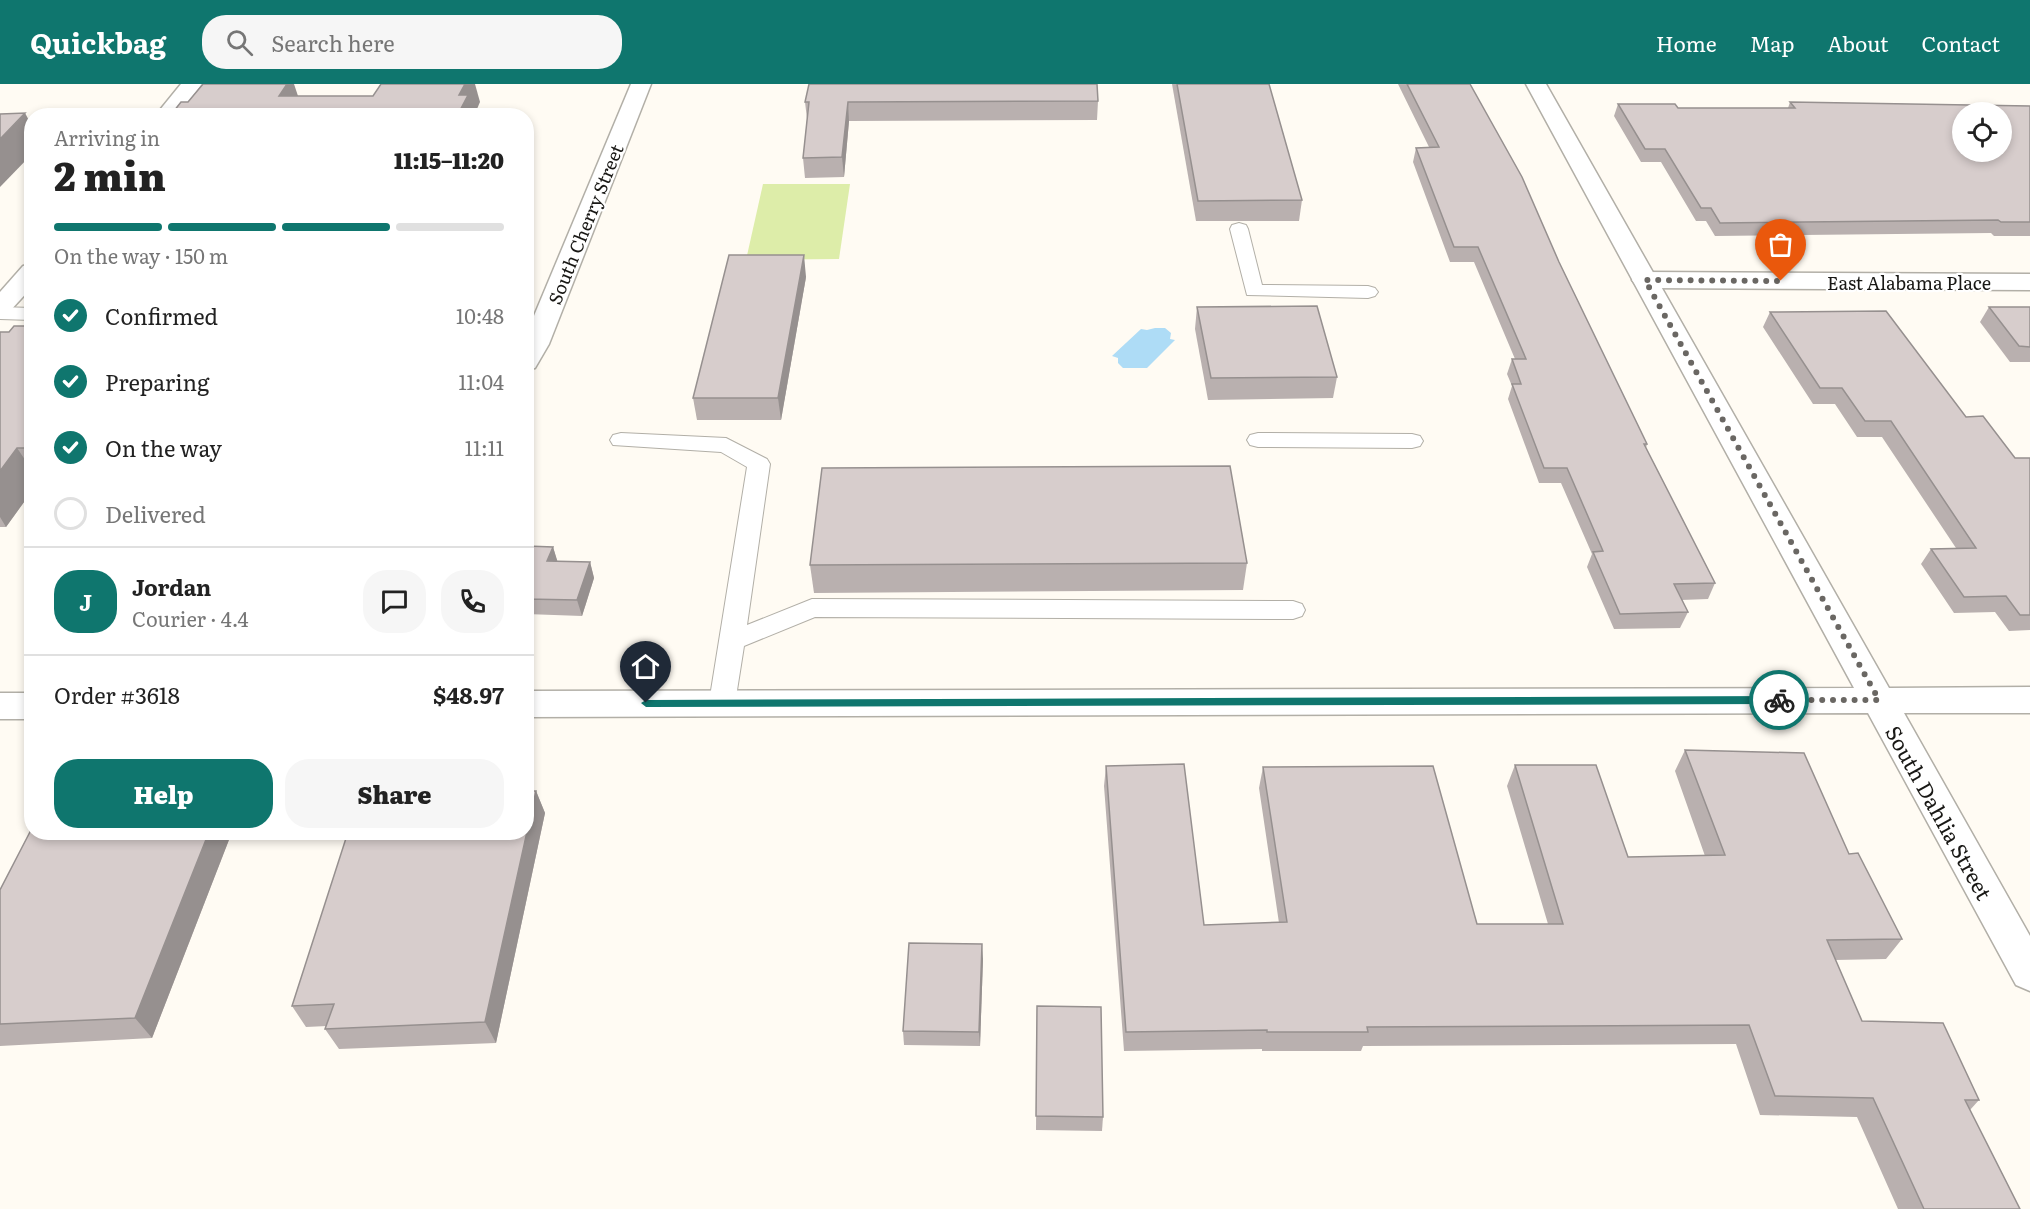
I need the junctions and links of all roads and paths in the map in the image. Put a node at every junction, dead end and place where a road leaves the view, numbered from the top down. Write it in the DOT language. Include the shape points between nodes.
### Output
graph roads {
  1 [pos="192,84"];
  2 [pos="641,84"];
  3 [pos="1536,84"];
  4 [pos="172,108"];
  5 [pos="1239,229"];
  6 [pos="24,280"];
  7 [pos="1645,280"];
  8 [pos="2030,282"];
  9 [pos="1368,292"];
  10 [pos="0,308"];
  11 [pos="0,313"];
  12 [pos="24,314"];
  13 [pos="534,348"];
  14 [pos="621,440"];
  15 [pos="1258,440"];
  16 [pos="1412,441"];
  17 [pos="1293,610"];
  18 [pos="732,641"];
  19 [pos="1879,700"];
  20 [pos="2030,700"];
  21 [pos="722,703"];
  22 [pos="534,704"];
  23 [pos="0,706"];
  24 [pos="24,706"];
  25 [pos="2030,973"];
  1 -- 4 [label="street"];
  2 -- 13 [label="street, South Cherry Street"];
  3 -- 7 [label="street, South Dahlia Street"];
  5 -- 9 [label="lane" via="1254,291"];
  6 -- 10 [label="street"];
  7 -- 8 [label="street, East Alabama Place"];
  7 -- 19 [label="street, South Dahlia Street"];
  11 -- 12 [label="lane"];
  14 -- 18 [label="lane" via="726,445 759,464"];
  15 -- 16 [label="lane"];
  17 -- 18 [label="lane" via="812,608"];
  18 -- 21 [label="lane"];
  19 -- 20 [label="street"];
  19 -- 21 [label="street"];
  19 -- 25 [label="street, South Dahlia Street"];
  21 -- 22 [label="street"];
  23 -- 24 [label="street"];
}
